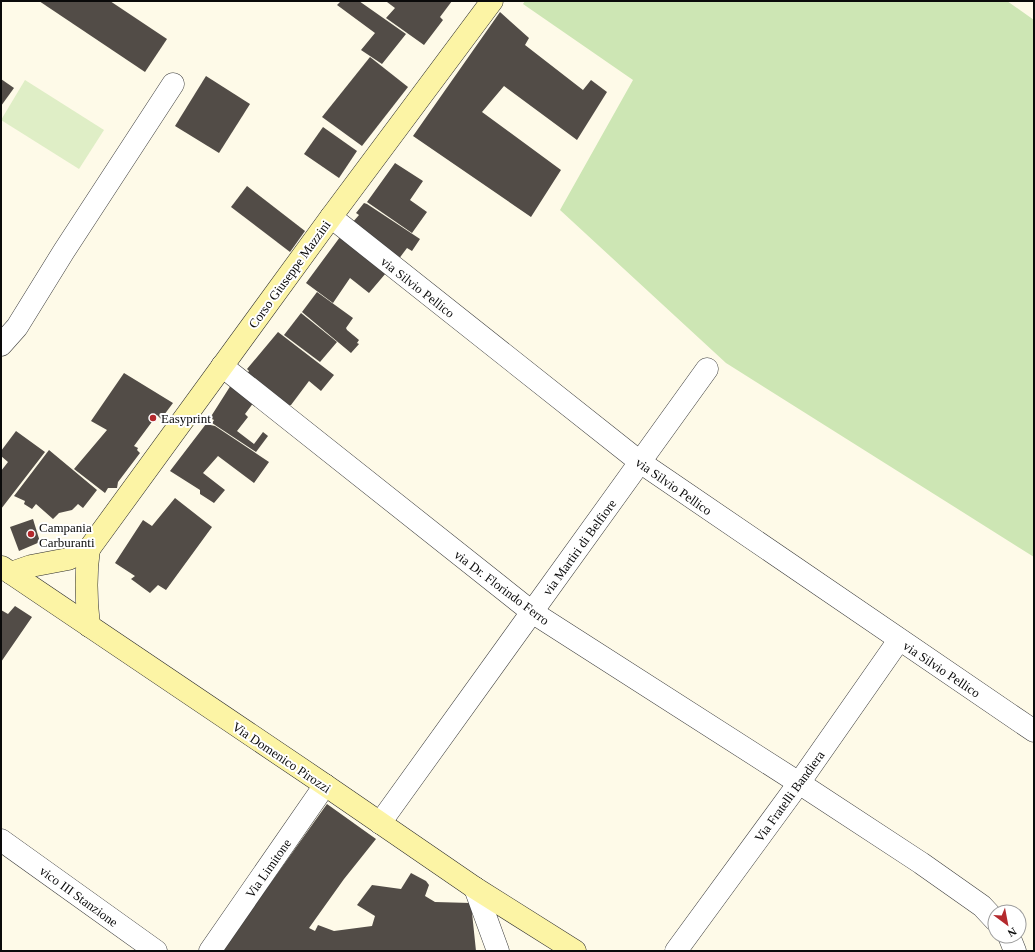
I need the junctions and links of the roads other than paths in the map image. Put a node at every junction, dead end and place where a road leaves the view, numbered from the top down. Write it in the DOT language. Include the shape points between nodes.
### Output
graph roads {
  1 [pos="492,1"];
  2 [pos="173,84"];
  3 [pos="331,217"];
  4 [pos="1,346"];
  5 [pos="222,366"];
  6 [pos="707,369"];
  7 [pos="640,462"];
  8 [pos="89,549"];
  9 [pos="68,559"];
  10 [pos="6,570"];
  11 [pos="50,599"];
  12 [pos="532,612"];
  13 [pos="89,626"];
  14 [pos="899,640"];
  15 [pos="1034,731"];
  16 [pos="800,783"];
  17 [pos="325,785"];
  18 [pos="380,823"];
  19 [pos="1,840"];
  20 [pos="475,888"];
  21 [pos="987,911"];
  22 [pos="156,951"];
  23 [pos="210,951"];
  24 [pos="498,951"];
  25 [pos="575,951"];
  26 [pos="676,951"];
  1 -- 3 [label="street, Corso Giuseppe Mazzini"];
  2 -- 4 [label="street" via="17,327"];
  3 -- 5 [label="street, Corso Giuseppe Mazzini"];
  3 -- 7 [label="street, via Silvio Pellico"];
  5 -- 8 [label="street, Corso Giuseppe Mazzini"];
  5 -- 12 [label="street, via Dr. Florindo Ferro"];
  6 -- 7 [label="street, via Martiri di Belfiore"];
  7 -- 12 [label="street, via Martiri di Belfiore"];
  7 -- 14 [label="street, via Silvio Pellico"];
  8 -- 9 [label="street, Corso Giuseppe Mazzini"];
  8 -- 13 [label="street, Corso Giuseppe Mazzini" via="86,592"];
  9 -- 10 [label="street, Corso Giuseppe Mazzini"];
  9 -- 11 [label="street, Corso Giuseppe Mazzini" via="49,582"];
  10 -- 11 [label="street"];
  11 -- 13 [label="street, Via Domenico Pirozzi"];
  12 -- 16 [label="street, via Dr. Florindo Ferro"];
  12 -- 18 [label="street, via Martiri di Belfiore"];
  13 -- 17 [label="street, Via Domenico Pirozzi"];
  14 -- 15 [label="street, via Silvio Pellico"];
  14 -- 16 [label="street, Via Fratelli Bandiera"];
  16 -- 21 [label="street, via Dr. Florindo Ferro" via="921,863"];
  16 -- 26 [label="street, Via Fratelli Bandiera"];
  17 -- 18 [label="street, Via Domenico Pirozzi"];
  17 -- 23 [label="street, Via Limitone"];
  18 -- 20 [label="street, Via Domenico Pirozzi"];
  19 -- 22 [label="street, vico III Stanzione"];
  20 -- 24 [label="street"];
  20 -- 25 [label="street, Via Domenico Pirozzi"];
}
